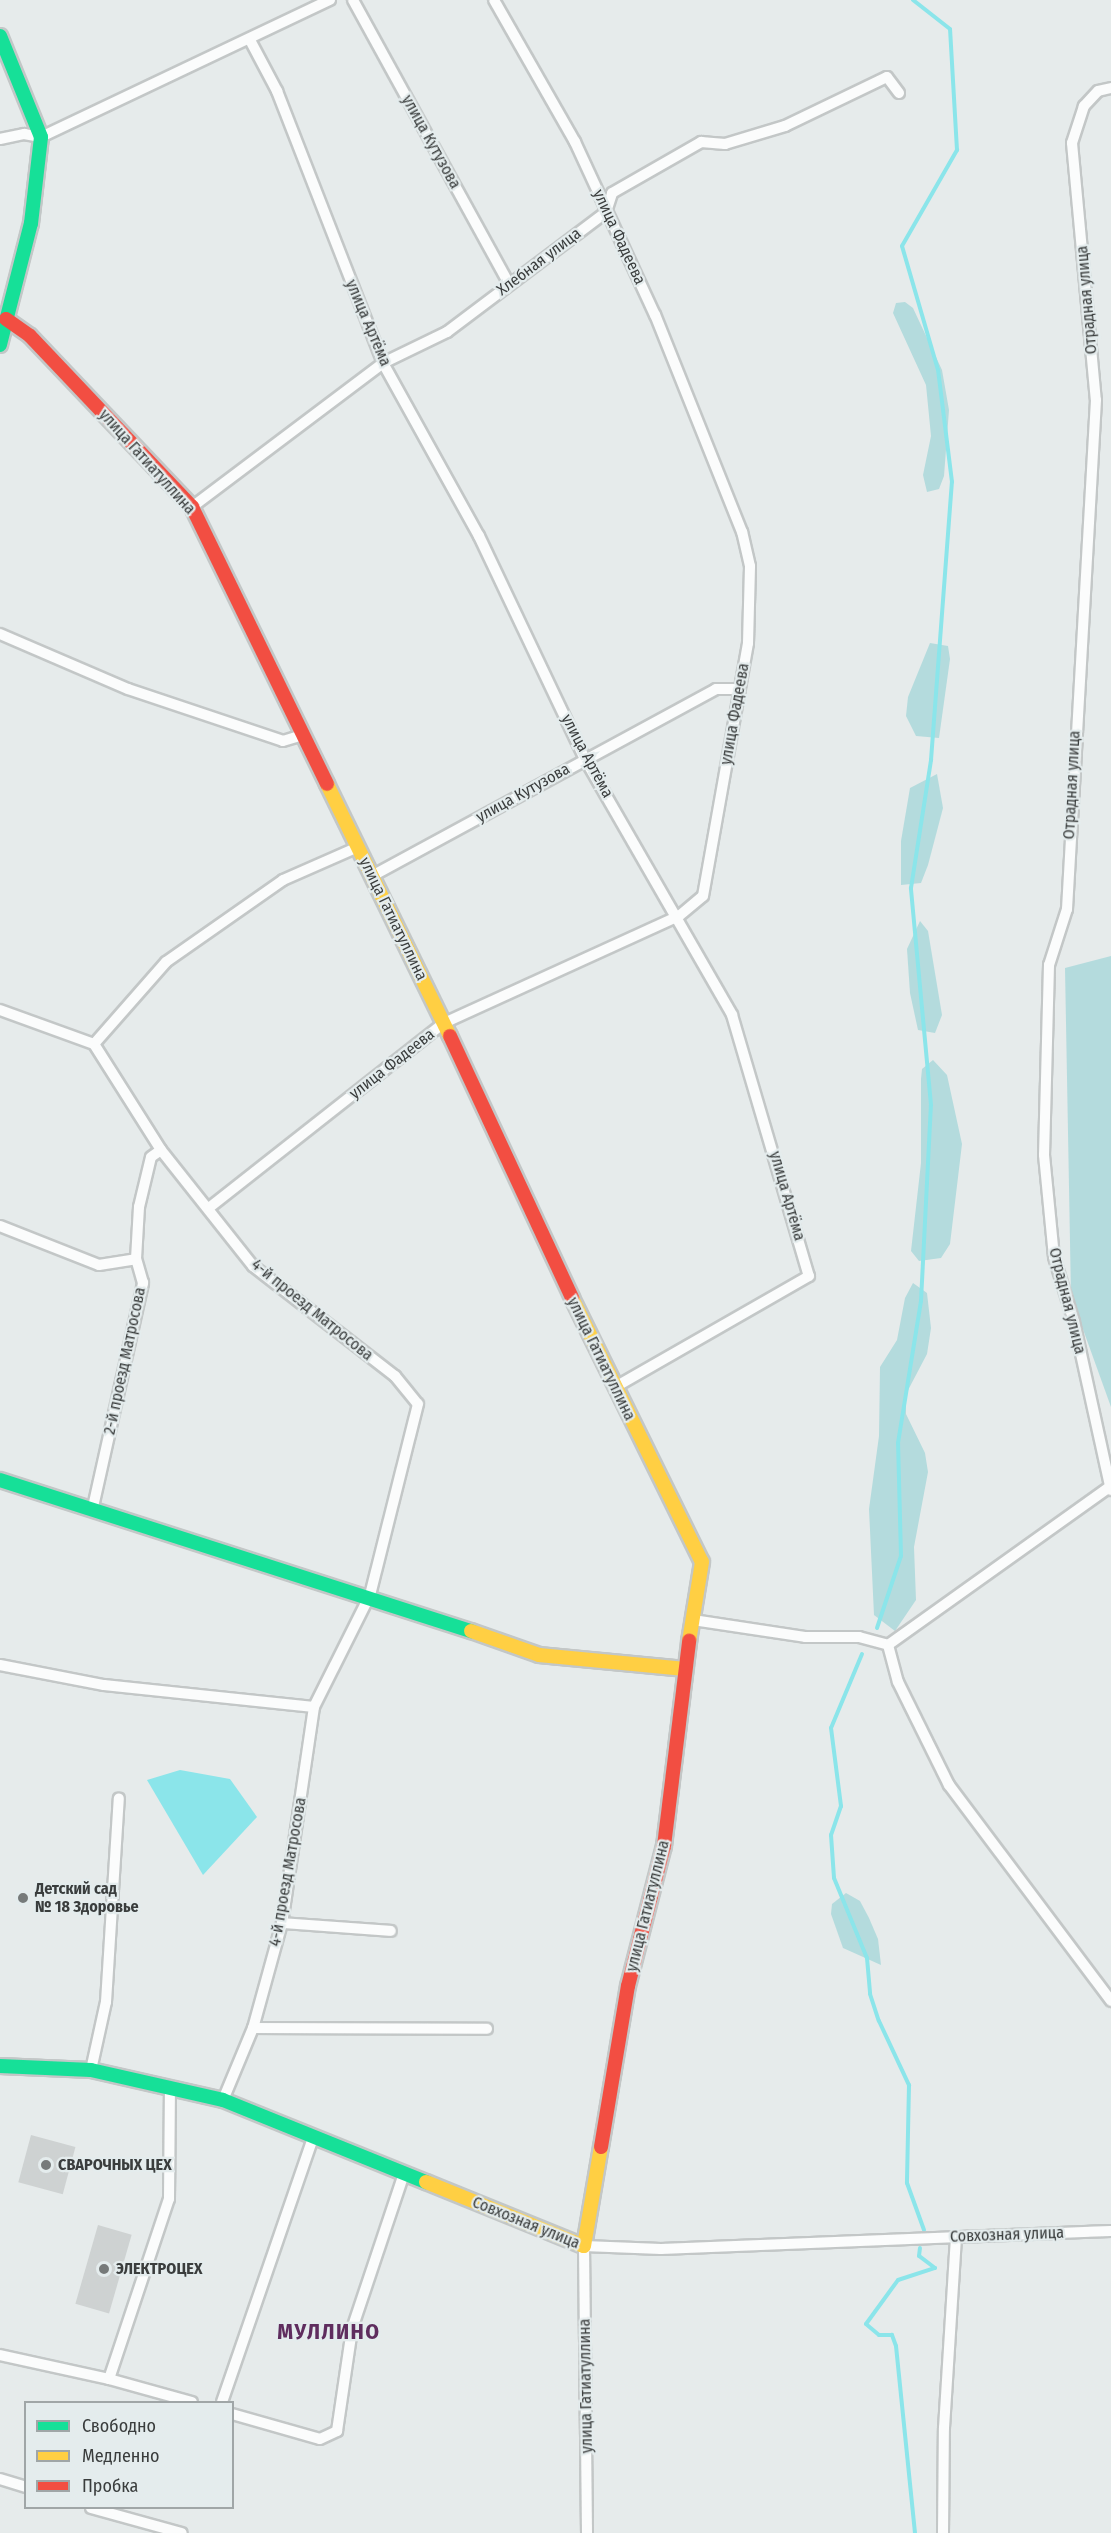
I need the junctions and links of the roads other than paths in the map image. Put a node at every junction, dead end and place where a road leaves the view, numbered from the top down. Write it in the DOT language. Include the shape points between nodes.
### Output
graph roads {
  1 [pos="330,0"];
  2 [pos="353,0"];
  3 [pos="494,0"];
  4 [pos="0,36"];
  5 [pos="250,40"];
  6 [pos="1111,88"];
  7 [pos="899,93"];
  8 [pos="40,137"];
  9 [pos="0,139"];
  10 [pos="606,212"];
  11 [pos="509,284"];
  12 [pos="6,319"];
  13 [pos="0,345"];
  14 [pos="383,363"];
  15 [pos="192,507"];
  16 [pos="0,634"];
  17 [pos="740,689"];
  18 [pos="303,735"];
  19 [pos="585,759"];
  20 [pos="358,847"];
  21 [pos="372,876"];
  22 [pos="679,916"];
  23 [pos="0,1010"];
  24 [pos="444,1023"];
  25 [pos="94,1044"];
  26 [pos="161,1150"];
  27 [pos="210,1208"];
  28 [pos="0,1227"];
  29 [pos="136,1259"];
  30 [pos="615,1387"];
  31 [pos="0,1480"];
  32 [pos="1111,1488"];
  33 [pos="93,1507"];
  34 [pos="370,1595"];
  35 [pos="693,1620"];
  36 [pos="888,1645"];
  37 [pos="0,1665"];
  38 [pos="685,1669"];
  39 [pos="314,1707"];
  40 [pos="118,1798"];
  41 [pos="282,1923"];
  42 [pos="391,1931"];
  43 [pos="1111,2001"];
  44 [pos="253,2028"];
  45 [pos="487,2029"];
  46 [pos="0,2066"];
  47 [pos="91,2070"];
  48 [pos="170,2087"];
  49 [pos="223,2100"];
  50 [pos="313,2137"];
  51 [pos="404,2174"];
  52 [pos="1111,2231"];
  53 [pos="956,2237"];
  54 [pos="584,2246"];
  55 [pos="0,2355"];
  56 [pos="109,2379"];
  57 [pos="185,2401"];
  58 [pos="223,2401"];
  59 [pos="234,2415"];
  60 [pos="0,2479"];
  61 [pos="24,2486"];
  62 [pos="95,2509"];
  63 [pos="182,2533"];
  64 [pos="587,2533"];
  65 [pos="943,2533"];
  1 -- 5 [label="street"];
  2 -- 11 [label="street, улица Кутузова"];
  3 -- 10 [label="street, улица Фадеева" via="575,142"];
  4 -- 8 [label="street"];
  5 -- 8 [label="street"];
  5 -- 14 [label="street, улица Артёма" via="277,91"];
  6 -- 32 [label="street, Отрадная улица" via="1098,91 1084,106 1072,143 1095,400 1067,909 1049,965 1044,1155 1054,1257 1074,1322"];
  7 -- 10 [label="street, Хлебная улица" via="888,77 784,126 725,144 701,142 612,193"];
  8 -- 9 [label="street" via="24,134"];
  8 -- 12 [label="street" via="40,176"];
  10 -- 11 [label="street, Хлебная улица"];
  10 -- 17 [label="street, улица Фадеева" via="655,315 742,532 752,606"];
  11 -- 14 [label="street, Хлебная улица" via="447,332"];
  12 -- 13 [label="street"];
  12 -- 15 [label="street, улица Гатиатуллина" via="30,336"];
  14 -- 15 [label="street, Хлебная улица"];
  14 -- 19 [label="street, улица Артёма" via="479,536"];
  15 -- 18 [label="street, улица Гатиатуллина"];
  16 -- 18 [label="street" via="128,689 283,741"];
  17 -- 19 [label="street, улица Кутузова" via="716,689"];
  17 -- 22 [label="street, улица Фадеева" via="703,896"];
  18 -- 20 [label="street, улица Гатиатуллина"];
  19 -- 21 [label="street, улица Кутузова"];
  19 -- 22 [label="street, улица Артёма"];
  20 -- 21 [label="street, улица Гатиатуллина"];
  20 -- 25 [label="street" via="283,880 166,962"];
  21 -- 24 [label="street, улица Гатиатуллина"];
  22 -- 24 [label="street, улица Фадеева"];
  22 -- 30 [label="street, улица Артёма" via="732,1015 809,1276"];
  23 -- 25 [label="street"];
  24 -- 27 [label="street, улица Фадеева"];
  24 -- 30 [label="street, улица Гатиатуллина" via="513,1179"];
  25 -- 26 [label="street, 4-й проезд Матросова"];
  26 -- 27 [label="street, 4-й проезд Матросова"];
  26 -- 29 [label="street, 2-й проезд Матросова" via="151,1157 139,1207"];
  27 -- 34 [label="street, 4-й проезд Матросова" via="253,1266 394,1376 418,1404"];
  28 -- 29 [label="street" via="99,1265"];
  29 -- 33 [label="street, 2-й проезд Матросова" via="143,1283"];
  30 -- 35 [label="street, улица Гатиатуллина" via="702,1562"];
  31 -- 33 [label="street"];
  32 -- 36 [label="street"];
  33 -- 34 [label="street"];
  34 -- 38 [label="street" via="539,1655"];
  34 -- 39 [label="street, 4-й проезд Матросова"];
  35 -- 36 [label="street" via="805,1637 859,1637"];
  35 -- 38 [label="street, улица Гатиатуллина"];
  36 -- 43 [label="street" via="898,1682 949,1785"];
  37 -- 39 [label="street" via="104,1685"];
  38 -- 54 [label="street, улица Гатиатуллина" via="664,1846 628,1986"];
  39 -- 41 [label="street, 4-й проезд Матросова"];
  40 -- 47 [label="street" via="106,2002"];
  41 -- 42 [label="street"];
  41 -- 44 [label="street, 4-й проезд Матросова"];
  44 -- 45 [label="street"];
  44 -- 49 [label="street, 4-й проезд Матросова"];
  46 -- 47 [label="street, Совхозная улица"];
  47 -- 48 [label="street, Совхозная улица"];
  48 -- 49 [label="street, Совхозная улица"];
  48 -- 56 [label="street" via="169,2199"];
  49 -- 50 [label="street, Совхозная улица"];
  50 -- 51 [label="street, Совхозная улица"];
  50 -- 58 [label="street"];
  51 -- 54 [label="street, Совхозная улица"];
  51 -- 59 [label="street" via="352,2329 337,2432 320,2439"];
  52 -- 53 [label="street, Совхозная улица"];
  53 -- 54 [label="street, Совхозная улица" via="661,2249"];
  53 -- 65 [label="street" via="944,2417"];
  54 -- 64 [label="street, улица Гатиатуллина"];
  55 -- 56 [label="street"];
  56 -- 57 [label="street"];
  60 -- 61 [label="street"];
  62 -- 63 [label="street"];
}
